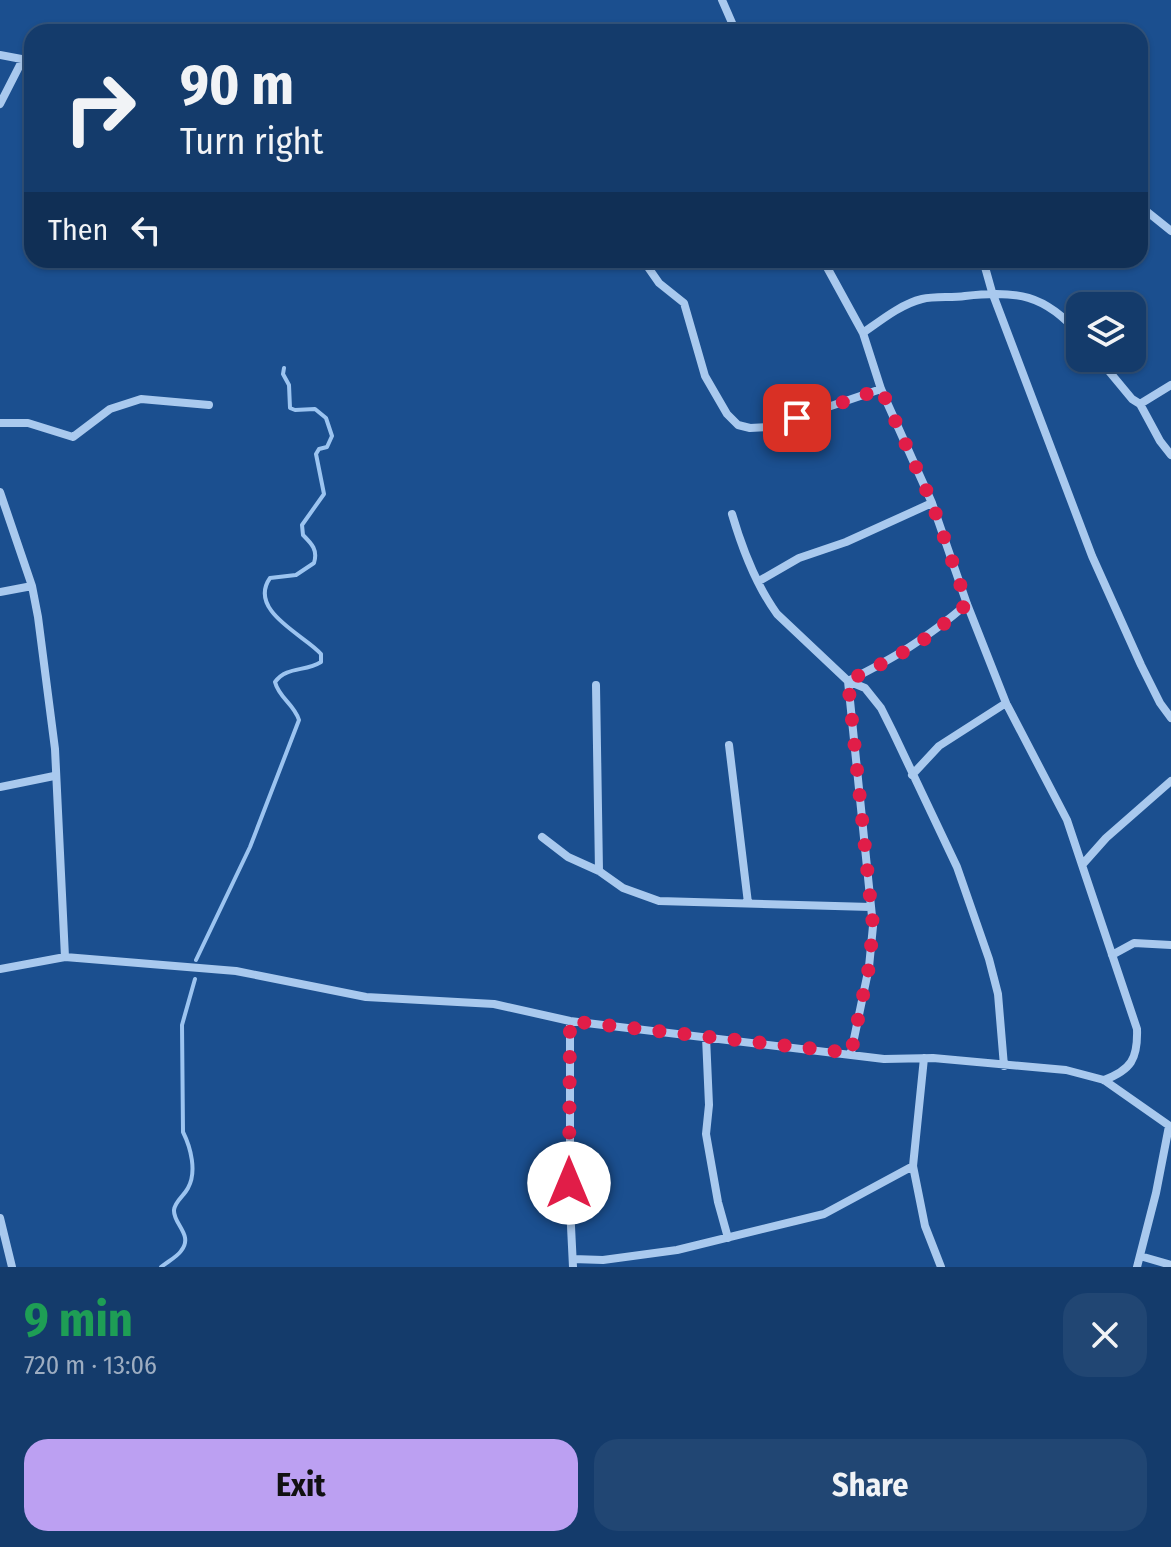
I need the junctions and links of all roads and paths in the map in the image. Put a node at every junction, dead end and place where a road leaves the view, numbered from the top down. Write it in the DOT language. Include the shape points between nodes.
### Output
graph roads {
  1 [pos="722,0"];
  2 [pos="732,24"];
  3 [pos="0,55"];
  4 [pos="24,59"];
  5 [pos="24,65"];
  6 [pos="0,104"];
  7 [pos="1148,212"];
  8 [pos="1171,231"];
  9 [pos="649,268"];
  10 [pos="827,268"];
  11 [pos="985,268"];
  12 [pos="992,292"];
  13 [pos="1066,320"];
  14 [pos="863,333"];
  15 [pos="1110,372"];
  16 [pos="1171,385"];
  17 [pos="881,389"];
  18 [pos="1140,404"];
  19 [pos="209,405"];
  20 [pos="0,423"];
  21 [pos="1171,455"];
  22 [pos="0,492"];
  23 [pos="932,503"];
  24 [pos="732,514"];
  25 [pos="759,581"];
  26 [pos="32,586"];
  27 [pos="0,592"];
  28 [pos="967,604"];
  29 [pos="848,681"];
  30 [pos="596,685"];
  31 [pos="1006,703"];
  32 [pos="1171,718"];
  33 [pos="729,745"];
  34 [pos="912,775"];
  35 [pos="54,776"];
  36 [pos="1171,781"];
  37 [pos="0,787"];
  38 [pos="542,837"];
  39 [pos="1082,865"];
  40 [pos="599,871"];
  41 [pos="748,903"];
  42 [pos="871,907"];
  43 [pos="1171,945"];
  44 [pos="1112,955"];
  45 [pos="65,957"];
  46 [pos="0,969"];
  47 [pos="570,1021"];
  48 [pos="706,1037"];
  49 [pos="851,1053"];
  50 [pos="924,1058"];
  51 [pos="1004,1066"];
  52 [pos="1104,1080"];
  53 [pos="1170,1126"];
  54 [pos="913,1166"];
  55 [pos="0,1218"];
  56 [pos="728,1238"];
  57 [pos="1140,1256"];
  58 [pos="573,1263"];
  59 [pos="1171,1265"];
  60 [pos="12,1267"];
  61 [pos="941,1267"];
  62 [pos="1137,1267"];
  1 -- 2 [label="street"];
  3 -- 4 [label="street"];
  5 -- 6 [label="street"];
  7 -- 8 [label="street"];
  9 -- 17 [label="street" via="684,303 705,376 738,425 769,427"];
  10 -- 14 [label="street"];
  11 -- 12 [label="street"];
  12 -- 13 [label="street" via="1041,300"];
  12 -- 14 [label="street" via="921,299"];
  12 -- 32 [label="street" via="1092,556"];
  14 -- 17 [label="street"];
  15 -- 18 [label="street"];
  16 -- 18 [label="street"];
  17 -- 23 [label="street"];
  18 -- 21 [label="street"];
  19 -- 20 [label="street" via="141,399 110,409 73,437 28,423"];
  22 -- 26 [label="street"];
  23 -- 25 [label="street" via="799,558"];
  23 -- 28 [label="street"];
  24 -- 25 [label="street"];
  25 -- 29 [label="street" via="777,614"];
  26 -- 27 [label="street"];
  26 -- 35 [label="street" via="53,722"];
  28 -- 29 [label="street" via="931,635"];
  28 -- 31 [label="street"];
  29 -- 34 [label="street" via="865,688 881,708"];
  29 -- 42 [label="street"];
  30 -- 40 [label="street"];
  31 -- 34 [label="street" via="939,746"];
  31 -- 39 [label="street" via="1067,820"];
  33 -- 41 [label="street"];
  34 -- 51 [label="street" via="957,867 989,959 998,994"];
  35 -- 37 [label="street"];
  35 -- 45 [label="street"];
  36 -- 39 [label="street"];
  38 -- 40 [label="street"];
  39 -- 44 [label="street"];
  40 -- 41 [label="street" via="623,888 659,901"];
  41 -- 42 [label="street"];
  42 -- 49 [label="street" via="869,967"];
  43 -- 44 [label="street" via="1134,943"];
  44 -- 52 [label="street" via="1137,1042 1124,1072"];
  45 -- 46 [label="street"];
  45 -- 47 [label="street" via="236,971 366,997 494,1004"];
  47 -- 48 [label="street"];
  47 -- 58 [label="street"];
  48 -- 49 [label="street"];
  48 -- 56 [label="street" via="706,1134"];
  49 -- 50 [label="street"];
  50 -- 51 [label="street"];
  50 -- 54 [label="street"];
  51 -- 52 [label="street" via="1066,1070"];
  52 -- 53 [label="street"];
  53 -- 57 [label="street"];
  54 -- 56 [label="street" via="824,1214"];
  54 -- 61 [label="street" via="925,1226"];
  55 -- 60 [label="street"];
  56 -- 58 [label="street"];
  57 -- 59 [label="street"];
  57 -- 62 [label="street"];
}
